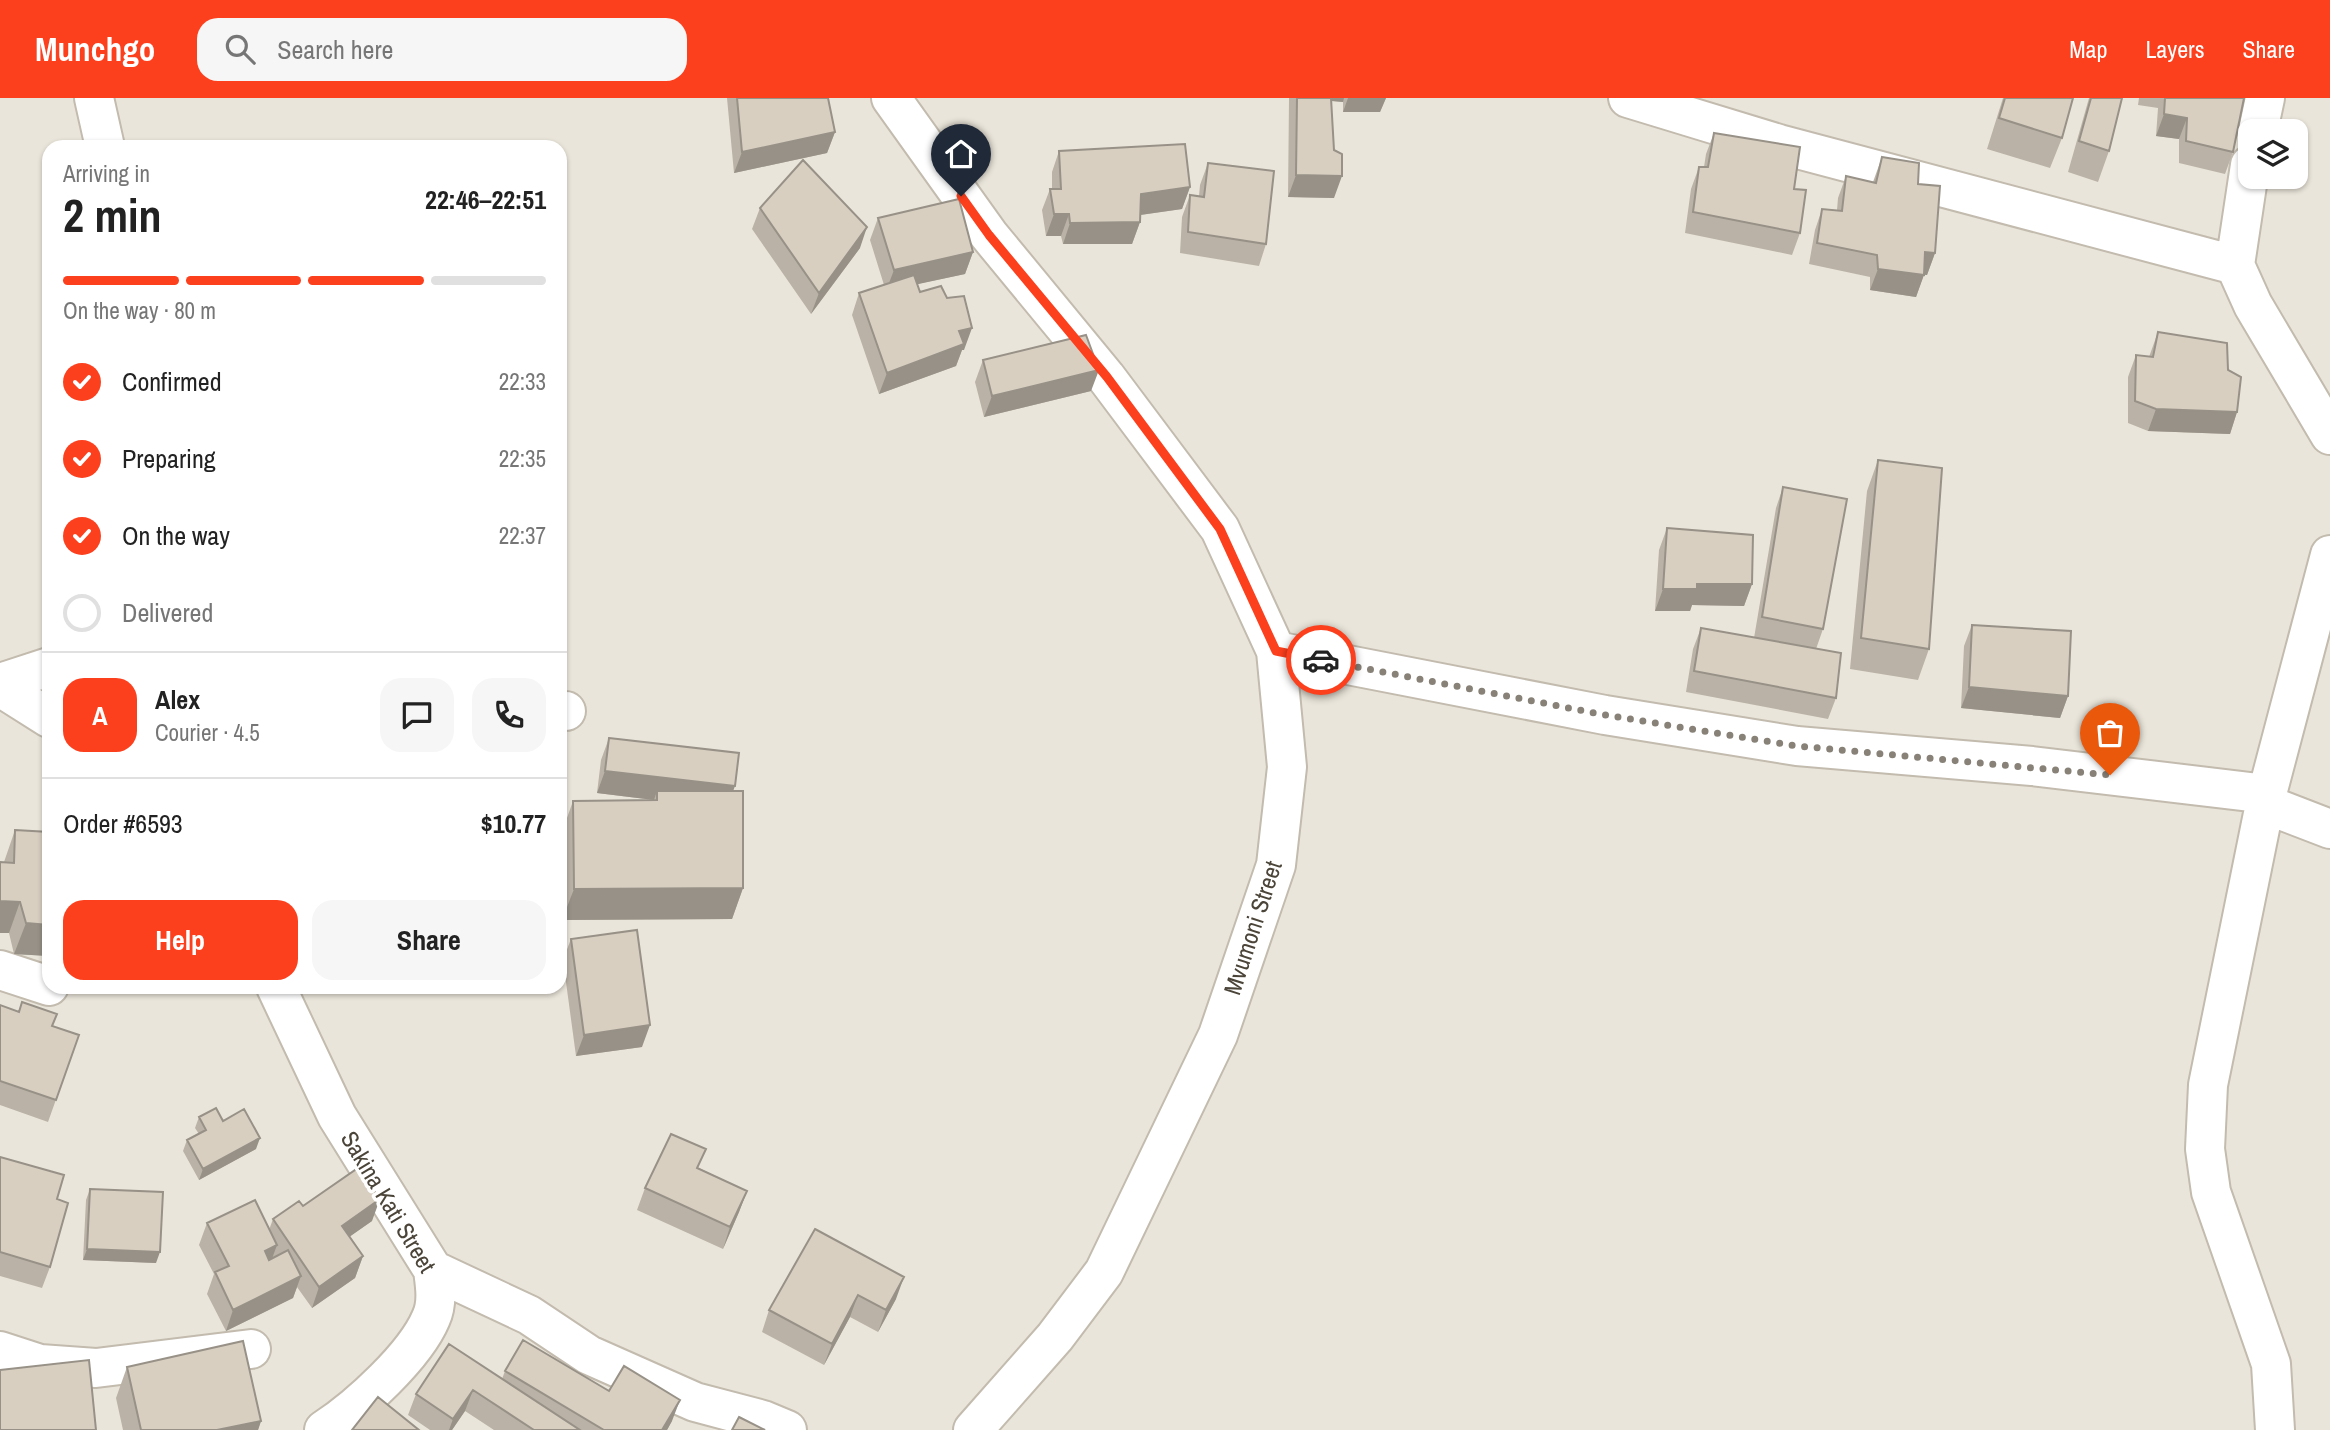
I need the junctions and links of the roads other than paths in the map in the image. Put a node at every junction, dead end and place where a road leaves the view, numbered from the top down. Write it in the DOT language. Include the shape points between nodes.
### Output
graph roads {
  1 [pos="94,98"];
  2 [pos="891,98"];
  3 [pos="1628,98"];
  4 [pos="2265,98"];
  5 [pos="2261,119"];
  6 [pos="103,140"];
  7 [pos="2247,189"];
  8 [pos="2235,265"];
  9 [pos="2330,435"];
  10 [pos="2330,555"];
  11 [pos="1276,651"];
  12 [pos="42,670"];
  13 [pos="0,685"];
  14 [pos="42,713"];
  15 [pos="2266,799"];
  16 [pos="2330,829"];
  17 [pos="0,970"];
  18 [pos="42,984"];
  19 [pos="279,994"];
  20 [pos="433,1270"];
  21 [pos="251,1349"];
  22 [pos="0,1351"];
  23 [pos="690,1416"];
  24 [pos="324,1430"];
  25 [pos="787,1430"];
  26 [pos="973,1430"];
  27 [pos="2276,1430"];
  1 -- 6 [label="street"];
  2 -- 11 [label="street, Mvumoni Street" via="989,235 1107,377 1220,529"];
  3 -- 8 [label="street" via="1779,144"];
  4 -- 5 [label="street"];
  7 -- 8 [label="street"];
  8 -- 9 [label="street" via="2253,305"];
  10 -- 15 [label="street"];
  11 -- 15 [label="street" via="1605,715 1797,746 2032,766"];
  11 -- 26 [label="street, Mvumoni Street" via="1287,767 1276,865 1218,1035 1104,1272 1055,1337"];
  12 -- 13 [label="street"];
  13 -- 14 [label="street"];
  15 -- 16 [label="street"];
  15 -- 27 [label="street" via="2208,1085 2205,1149 2211,1192 2271,1364"];
  17 -- 18 [label="street"];
  19 -- 20 [label="street, Sakina Kati Street" via="337,1116"];
  20 -- 23 [label="street" via="529,1315"];
  20 -- 24 [label="street, Sakina Kati Street" via="433,1316 417,1344"];
  21 -- 22 [label="street" via="96,1368 40,1364"];
  23 -- 25 [label="street" via="763,1420"];
}
